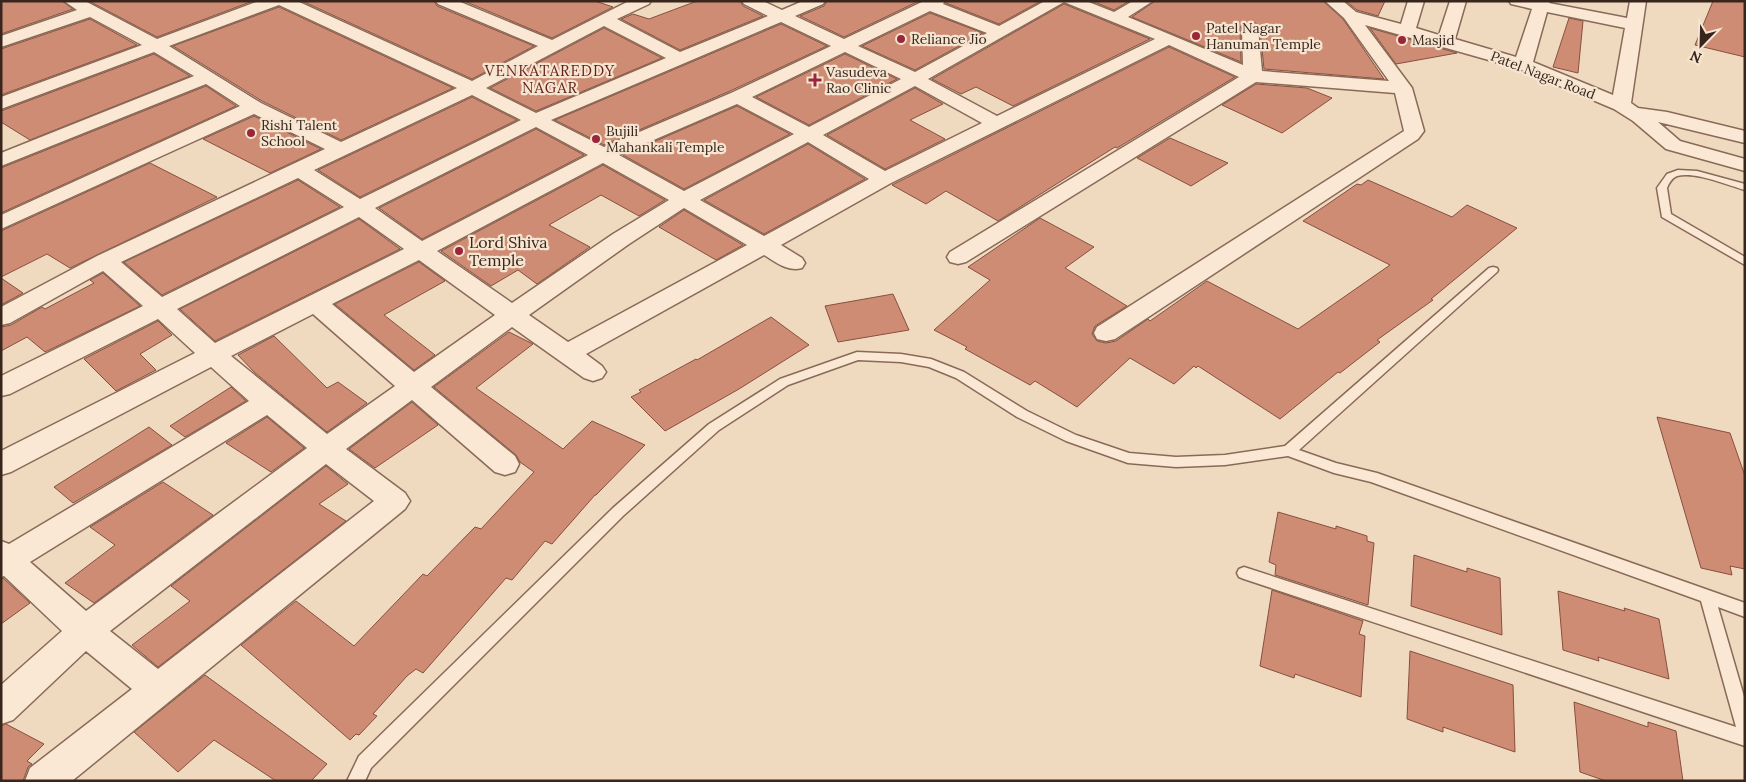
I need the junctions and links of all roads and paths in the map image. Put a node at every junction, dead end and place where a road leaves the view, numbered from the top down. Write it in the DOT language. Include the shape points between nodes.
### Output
graph roads {
  1 [pos="72,1"];
  2 [pos="275,1"];
  3 [pos="283,1"];
  4 [pos="444,1"];
  5 [pos="750,1"];
  6 [pos="817,1"];
  7 [pos="1057,1"];
  8 [pos="1071,1"];
  9 [pos="1145,1"];
  10 [pos="1333,1"];
  11 [pos="1416,1"];
  12 [pos="1458,1"];
  13 [pos="1517,1"];
  14 [pos="1638,1"];
  15 [pos="934,3"];
  16 [pos="1541,4"];
  17 [pos="635,5"];
  18 [pos="605,10"];
  19 [pos="91,11"];
  20 [pos="1350,15"];
  21 [pos="783,17"];
  22 [pos="1115,18"];
  23 [pos="1635,25"];
  24 [pos="1250,29"];
  25 [pos="1407,31"];
  26 [pos="1000,32"];
  27 [pos="1169,39"];
  28 [pos="1,42"];
  29 [pos="1446,42"];
  30 [pos="846,45"];
  31 [pos="155,46"];
  32 [pos="552,46"];
  33 [pos="680,59"];
  34 [pos="1523,64"];
  35 [pos="1252,76"];
  36 [pos="208,77"];
  37 [pos="915,78"];
  38 [pos="472,88"];
  39 [pos="1403,88"];
  40 [pos="738,97"];
  41 [pos="1,103"];
  42 [pos="254,107"];
  43 [pos="1627,109"];
  44 [pos="535,120"];
  45 [pos="997,124"];
  46 [pos="808,134"];
  47 [pos="1745,137"];
  48 [pos="342,150"];
  49 [pos="603,155"];
  50 [pos="1,160"];
  51 [pos="1745,165"];
  52 [pos="300,170"];
  53 [pos="884,179"];
  54 [pos="1745,187"];
  55 [pos="682,200"];
  56 [pos="359,207"];
  57 [pos="1,223"];
  58 [pos="765,246"];
  59 [pos="421,250"];
  60 [pos="958,257"];
  61 [pos="104,261"];
  62 [pos="1745,262"];
  63 [pos="794,263"];
  64 [pos="1493,270"];
  65 [pos="315,303"];
  66 [pos="162,308"];
  67 [pos="512,315"];
  68 [pos="1,317"];
  69 [pos="1106,333"];
  70 [pos="567,354"];
  71 [pos="212,355"];
  72 [pos="594,372"];
  73 [pos="1,386"];
  74 [pos="412,386"];
  75 [pos="268,402"];
  76 [pos="326,449"];
  77 [pos="1289,451"];
  78 [pos="1,464"];
  79 [pos="505,464"];
  80 [pos="3,559"];
  81 [pos="1244,572"];
  82 [pos="1708,599"];
  83 [pos="1745,610"];
  84 [pos="85,631"];
  85 [pos="158,689"];
  86 [pos="1,708"];
  87 [pos="1745,730"];
  88 [pos="1745,738"];
  89 [pos="43,781"];
  90 [pos="356,781"];
  1 -- 19 [label="street"];
  2 -- 31 [label="street"];
  3 -- 38 [label="street"];
  4 -- 32 [label="street"];
  5 -- 21 [label="street"];
  6 -- 21 [label="street"];
  7 -- 26 [label="street"];
  8 -- 22 [label="street"];
  9 -- 22 [label="street"];
  10 -- 20 [label="street, Patel Nagar Road"];
  11 -- 25 [label="street"];
  12 -- 29 [label="street"];
  13 -- 16 [label="street"];
  14 -- 23 [label="street"];
  15 -- 26 [label="street"];
  15 -- 30 [label="street"];
  16 -- 23 [label="street"];
  16 -- 34 [label="street"];
  17 -- 18 [label="street"];
  18 -- 32 [label="street"];
  18 -- 33 [label="street"];
  19 -- 28 [label="street"];
  19 -- 31 [label="street"];
  20 -- 25 [label="street, Patel Nagar Road"];
  20 -- 39 [label="street"];
  21 -- 30 [label="street"];
  21 -- 33 [label="street"];
  22 -- 27 [label="street"];
  23 -- 43 [label="street"];
  24 -- 35 [label="street"];
  25 -- 29 [label="street, Patel Nagar Road"];
  26 -- 37 [label="street"];
  27 -- 35 [label="street"];
  27 -- 45 [label="street"];
  29 -- 34 [label="street, Patel Nagar Road"];
  30 -- 37 [label="street"];
  30 -- 40 [label="street"];
  31 -- 36 [label="street"];
  31 -- 41 [label="street"];
  32 -- 38 [label="street"];
  33 -- 44 [label="street"];
  34 -- 43 [label="street, Patel Nagar Road"];
  35 -- 39 [label="street"];
  35 -- 60 [label="street"];
  36 -- 42 [label="street"];
  36 -- 50 [label="street"];
  37 -- 45 [label="street"];
  37 -- 46 [label="street"];
  38 -- 44 [label="street"];
  38 -- 48 [label="street"];
  39 -- 69 [label="street" via="1414,131 1411,135"];
  40 -- 46 [label="street"];
  40 -- 49 [label="street"];
  42 -- 48 [label="street"];
  42 -- 57 [label="street"];
  43 -- 47 [label="street"];
  43 -- 51 [label="street, Patel Nagar Road" via="1673,145"];
  44 -- 49 [label="street"];
  44 -- 56 [label="street"];
  45 -- 53 [label="street"];
  46 -- 53 [label="street"];
  46 -- 55 [label="street"];
  48 -- 52 [label="street"];
  49 -- 55 [label="street"];
  49 -- 59 [label="street"];
  52 -- 56 [label="street"];
  52 -- 61 [label="street"];
  53 -- 58 [label="street"];
  54 -- 62 [label="lane" via="1681,172 1672,175 1662,188 1666,215"];
  55 -- 58 [label="street"];
  55 -- 67 [label="street"];
  56 -- 59 [label="street"];
  56 -- 66 [label="street"];
  58 -- 63 [label="street"];
  58 -- 70 [label="street"];
  59 -- 65 [label="street"];
  59 -- 67 [label="street"];
  61 -- 66 [label="street"];
  61 -- 68 [label="street"];
  64 -- 77 [label="lane"];
  65 -- 71 [label="street"];
  65 -- 74 [label="street"];
  66 -- 71 [label="street"];
  66 -- 73 [label="street"];
  67 -- 70 [label="street"];
  67 -- 74 [label="street"];
  70 -- 72 [label="street"];
  71 -- 75 [label="street"];
  71 -- 78 [label="street"];
  74 -- 76 [label="street"];
  74 -- 79 [label="street"];
  75 -- 76 [label="street"];
  75 -- 80 [label="street"];
  76 -- 84 [label="street"];
  76 -- 85 [label="street" via="395,501"];
  77 -- 82 [label="lane" via="1334,468 1372,477"];
  77 -- 90 [label="lane" via="1226,460 1176,462 1128,458 1070,438 1022,414 960,375 931,363 901,358 858,356 784,382 714,426 618,512 365,762"];
  80 -- 84 [label="street"];
  81 -- 88 [label="lane"];
  82 -- 83 [label="lane"];
  82 -- 87 [label="lane"];
  84 -- 85 [label="street"];
  84 -- 86 [label="street"];
  85 -- 89 [label="street"];
}
